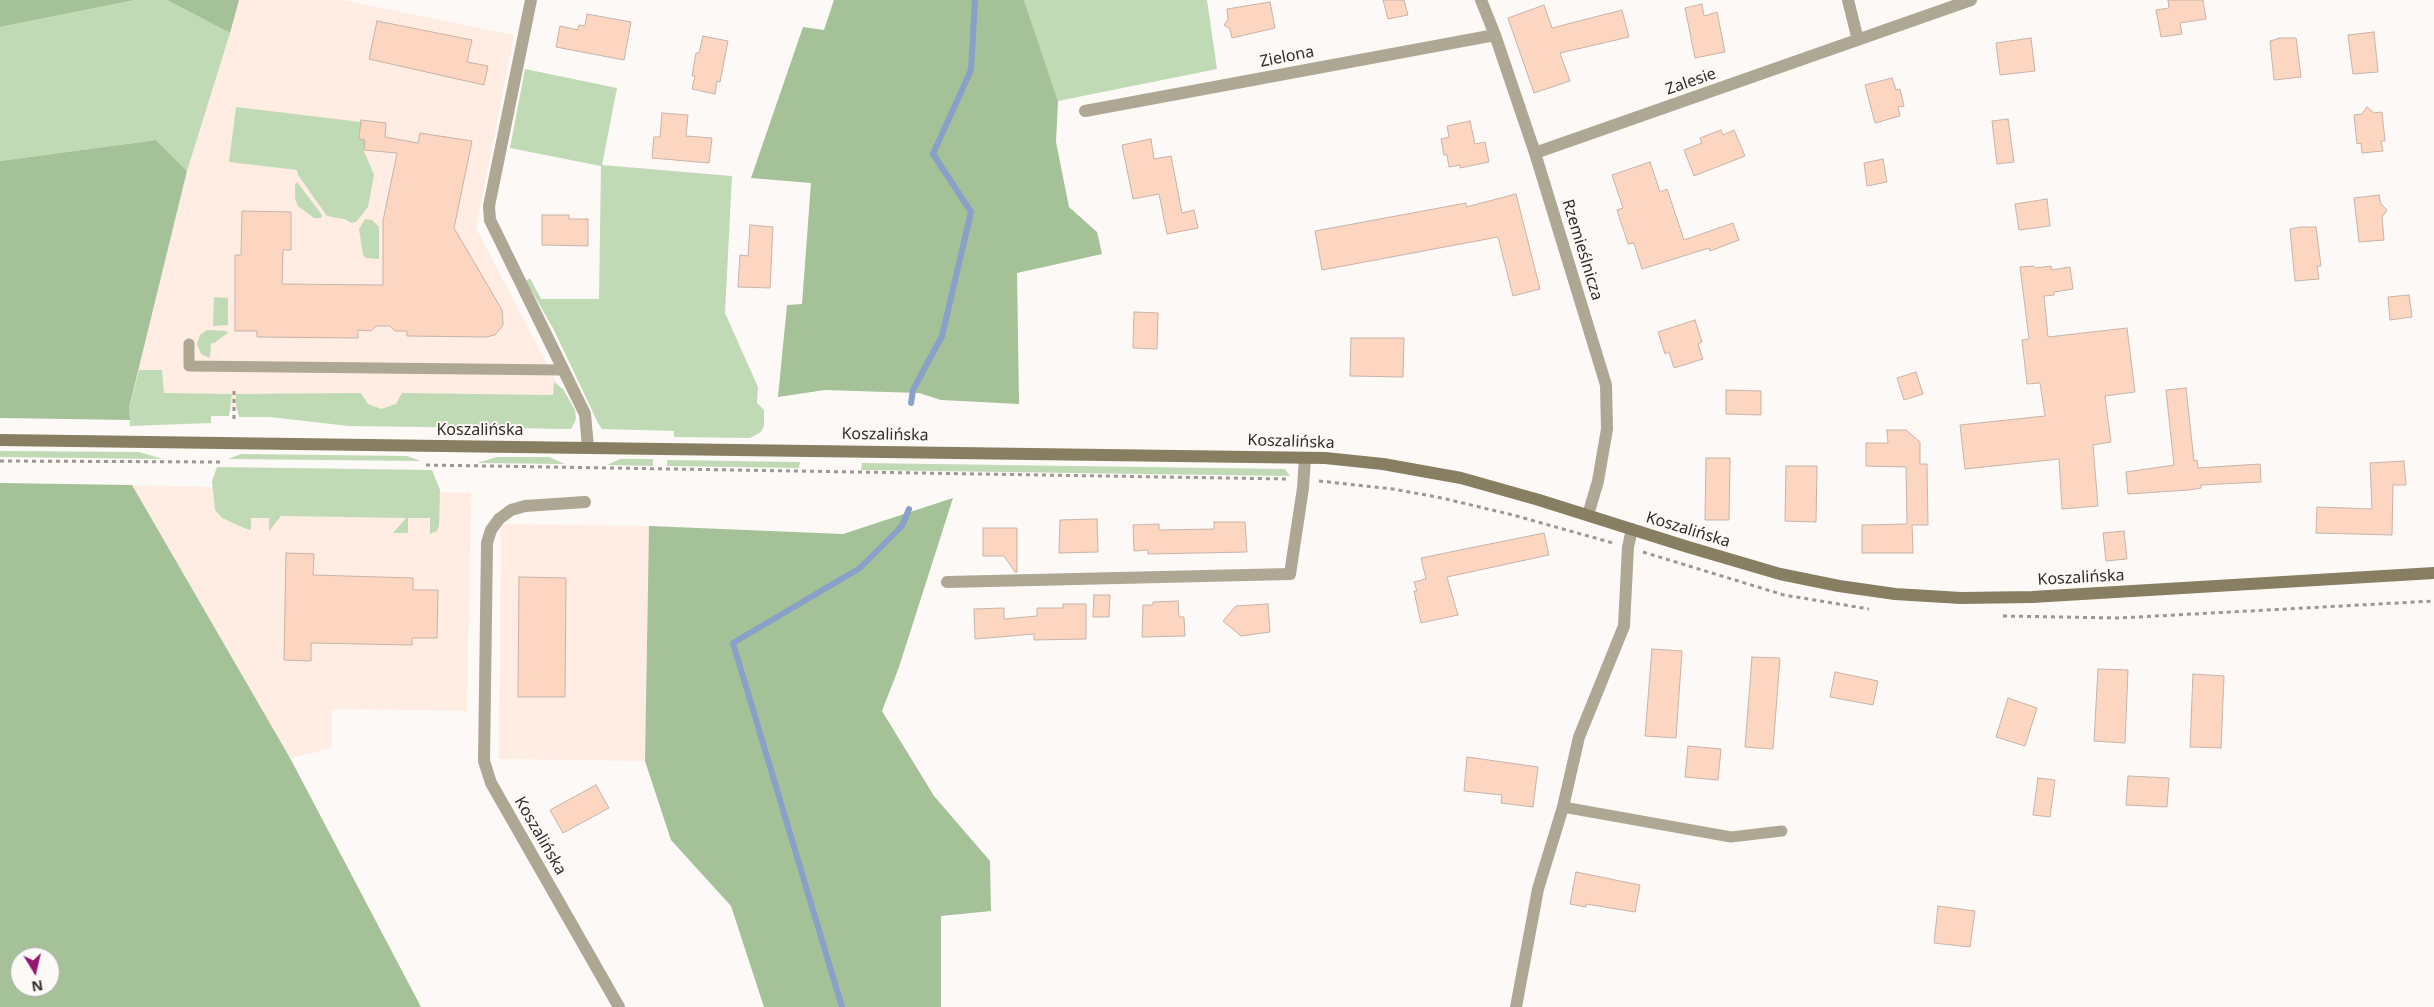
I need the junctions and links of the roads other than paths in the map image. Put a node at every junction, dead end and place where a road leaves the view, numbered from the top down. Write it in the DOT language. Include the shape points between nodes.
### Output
graph roads {
  1 [pos="531,0"];
  2 [pos="1481,0"];
  3 [pos="1848,0"];
  4 [pos="1971,0"];
  5 [pos="1495,35"];
  6 [pos="1858,40"];
  7 [pos="1086,111"];
  8 [pos="1535,153"];
  9 [pos="188,344"];
  10 [pos="564,370"];
  11 [pos="0,440"];
  12 [pos="588,447"];
  13 [pos="1305,458"];
  14 [pos="584,502"];
  15 [pos="1588,515"];
  16 [pos="1632,529"];
  17 [pos="2434,573"];
  18 [pos="947,582"];
  19 [pos="1563,807"];
  20 [pos="1782,831"];
  21 [pos="619,1007"];
  22 [pos="1516,1007"];
  1 -- 10 [label="street" via="489,206 490,220"];
  2 -- 5 [label="street, Rzemieślnicza"];
  3 -- 6 [label="street"];
  4 -- 6 [label="street, Zalesie"];
  5 -- 7 [label="street, Zielona"];
  5 -- 8 [label="street, Rzemieślnicza"];
  6 -- 8 [label="street, Zalesie"];
  8 -- 15 [label="street, Rzemieślnicza" via="1606,385 1607,429"];
  9 -- 10 [label="lane" via="189,366"];
  10 -- 12 [label="street" via="585,414"];
  11 -- 12 [label="main road, Koszalińska"];
  12 -- 13 [label="main road, Koszalińska"];
  13 -- 15 [label="main road, Koszalińska" via="1383,464 1442,474"];
  13 -- 18 [label="street" via="1290,574"];
  14 -- 21 [label="street, Koszalińska" via="511,510 490,530 487,542 484,761 491,783"];
  15 -- 16 [label="main road, Koszalińska"];
  16 -- 17 [label="main road, Koszalińska" via="1780,574 1839,586 1928,596 2056,596"];
  16 -- 19 [label="street" via="1628,547 1624,626 1579,738"];
  19 -- 20 [label="lane" via="1731,837"];
  19 -- 22 [label="street" via="1538,889"];
}
